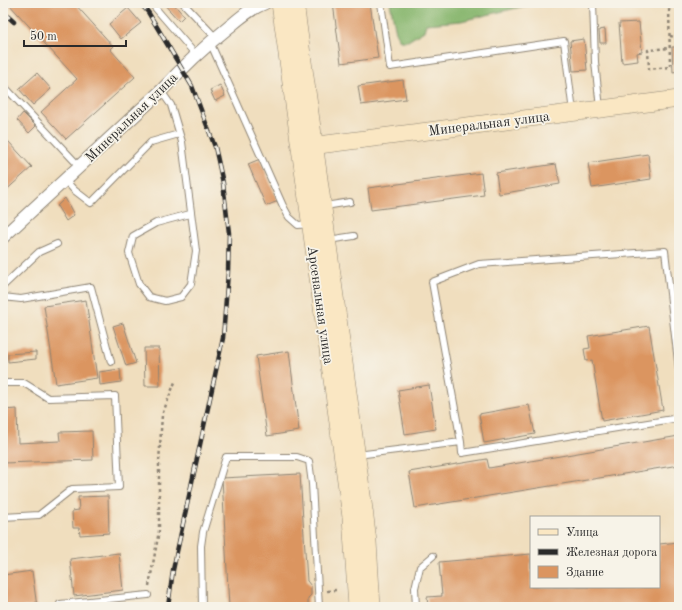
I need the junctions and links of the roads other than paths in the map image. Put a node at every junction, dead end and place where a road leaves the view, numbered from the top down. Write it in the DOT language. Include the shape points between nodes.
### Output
graph roads {
  1 [pos="151,3"];
  2 [pos="183,3"];
  3 [pos="265,3"];
  4 [pos="280,3"];
  5 [pos="295,3"];
  6 [pos="381,3"];
  7 [pos="593,3"];
  8 [pos="213,40"];
  9 [pos="196,55"];
  10 [pos="3,85"];
  11 [pos="161,91"];
  12 [pos="679,99"];
  13 [pos="600,109"];
  14 [pos="573,112"];
  15 [pos="179,134"];
  16 [pos="307,146"];
  17 [pos="79,166"];
  18 [pos="65,180"];
  19 [pos="350,202"];
  20 [pos="323,206"];
  21 [pos="190,214"];
  22 [pos="310,224"];
  23 [pos="354,236"];
  24 [pos="3,237"];
  25 [pos="320,241"];
  26 [pos="57,244"];
  27 [pos="3,286"];
  28 [pos="3,297"];
  29 [pos="111,362"];
  30 [pos="679,370"];
  31 [pos="3,383"];
  32 [pos="679,418"];
  33 [pos="460,442"];
  34 [pos="349,456"];
  35 [pos="3,517"];
  36 [pos="433,556"];
  37 [pos="148,595"];
  38 [pos="60,607"];
  39 [pos="202,607"];
  40 [pos="319,607"];
  41 [pos="358,607"];
  42 [pos="372,607"];
  43 [pos="416,607"];
  1 -- 9 [label="lane"];
  2 -- 8 [label="lane"];
  3 -- 8 [label="street, Минеральная улица" via="249,8"];
  4 -- 16 [label="street, Арсенальная улица"];
  5 -- 16 [label="street, Арсенальная улица"];
  6 -- 14 [label="lane" via="390,67 564,41"];
  7 -- 13 [label="lane"];
  8 -- 9 [label="street, Минеральная улица"];
  8 -- 22 [label="lane" via="283,206 289,217 298,225"];
  9 -- 11 [label="street, Минеральная улица"];
  10 -- 17 [label="lane"];
  11 -- 15 [label="lane" via="171,106"];
  11 -- 17 [label="street, Минеральная улица"];
  12 -- 13 [label="street, Минеральная улица"];
  13 -- 14 [label="street, Минеральная улица"];
  14 -- 16 [label="street, Минеральная улица"];
  15 -- 18 [label="lane" via="151,142 91,203"];
  15 -- 21 [label="lane"];
  16 -- 20 [label="street, Арсенальная улица"];
  16 -- 22 [label="street, Арсенальная улица"];
  17 -- 18 [label="street, Минеральная улица"];
  18 -- 24 [label="street, Минеральная улица"];
  19 -- 20 [label="lane"];
  20 -- 25 [label="street, Арсенальная улица"];
  21 -- 21 [label="lane" via="156,223 133,236 129,253 139,284 149,296 165,301 181,297 191,284 196,251"];
  22 -- 25 [label="street, Арсенальная улица"];
  23 -- 25 [label="lane"];
  25 -- 34 [label="street, Арсенальная улица"];
  26 -- 27 [label="lane" via="39,252"];
  28 -- 29 [label="lane" via="21,299 91,287"];
  30 -- 33 [label="lane" via="665,251 479,264 432,282"];
  31 -- 35 [label="lane" via="24,383 48,398 115,396 119,487 72,489 39,514"];
  32 -- 33 [label="lane" via="462,453"];
  33 -- 34 [label="lane"];
  34 -- 41 [label="street, Арсенальная улица"];
  34 -- 42 [label="street, Арсенальная улица" via="368,542"];
  36 -- 43 [label="lane" via="420,567 415,588"];
  37 -- 38 [label="lane" via="60,604"];
  39 -- 40 [label="lane" via="203,532 226,457 297,457 308,461 312,484"];
}
